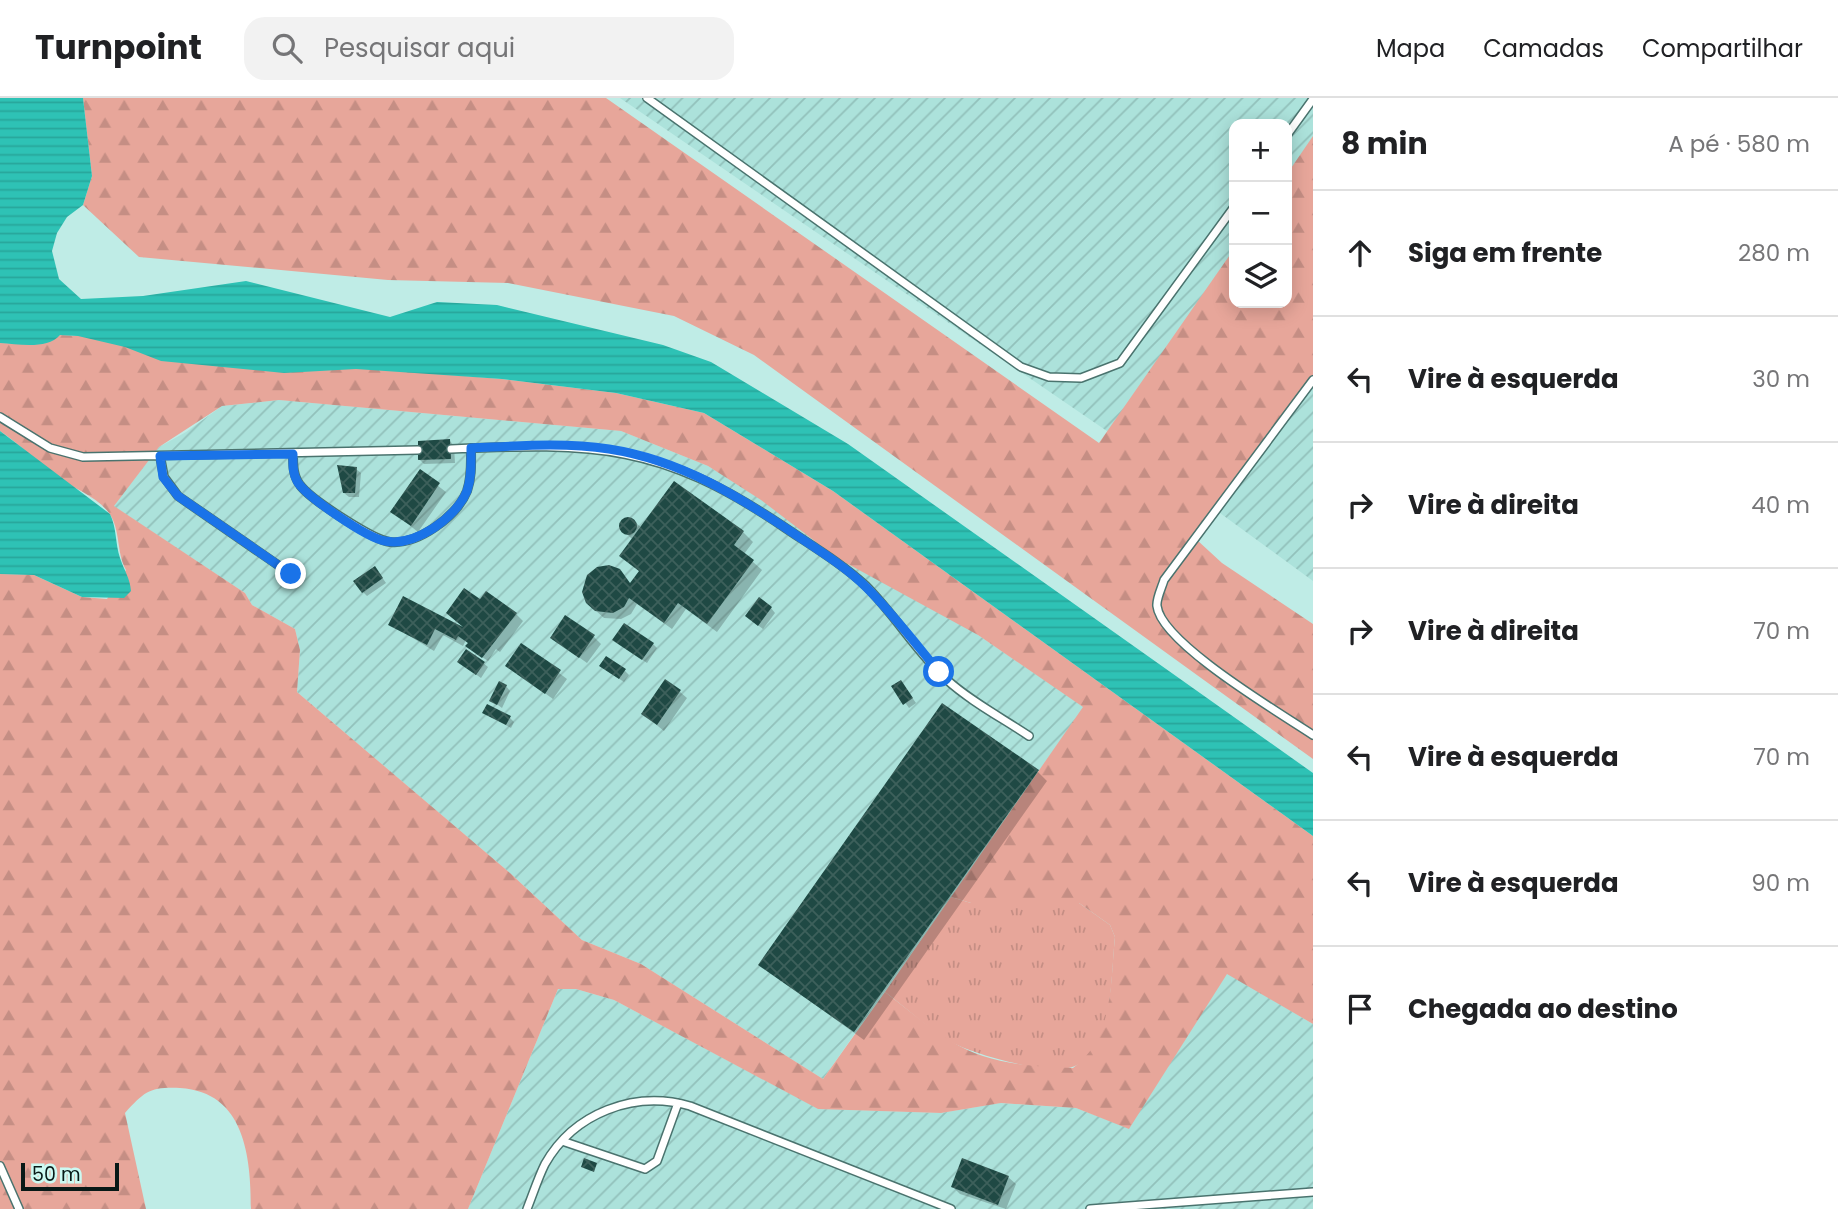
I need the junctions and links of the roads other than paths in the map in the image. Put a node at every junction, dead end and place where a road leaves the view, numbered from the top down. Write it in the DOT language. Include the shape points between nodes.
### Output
graph roads {
  1 [pos="647,98"];
  2 [pos="1313,99"];
  3 [pos="1292,128"];
  4 [pos="1229,214"];
  5 [pos="1313,380"];
  6 [pos="0,416"];
  7 [pos="471,448"];
  8 [pos="451,449"];
  9 [pos="418,450"];
  10 [pos="293,454"];
  11 [pos="160,456"];
  12 [pos="291,574"];
  13 [pos="1313,735"];
  14 [pos="1029,736"];
  15 [pos="678,1103"];
  16 [pos="562,1141"];
  17 [pos="0,1166"];
  18 [pos="1313,1192"];
  19 [pos="19,1209"];
  20 [pos="527,1209"];
  21 [pos="951,1209"];
  22 [pos="1090,1209"];
  1 -- 4 [label="lane" via="1021,366 1049,377 1081,378 1120,363"];
  2 -- 3 [label="lane"];
  5 -- 13 [label="lane" via="1164,580 1157,605 1166,626 1197,656"];
  6 -- 11 [label="lane" via="39,443 72,455"];
  7 -- 8 [label="lane"];
  7 -- 10 [label="lane" via="468,487 457,507 424,534 395,542 369,536 303,489 294,475"];
  7 -- 14 [label="lane" via="555,445 611,449 654,459 716,484 845,568 947,680"];
  9 -- 10 [label="lane"];
  10 -- 11 [label="lane"];
  11 -- 12 [label="lane" via="163,477 178,496"];
  15 -- 16 [label="lane" via="643,1101 616,1106 590,1118"];
  15 -- 16 [label="lane" via="657,1161 650,1168 640,1169"];
  15 -- 21 [label="lane"];
  16 -- 20 [label="lane" via="545,1164"];
  17 -- 19 [label="lane"];
  18 -- 22 [label="lane"];
}
